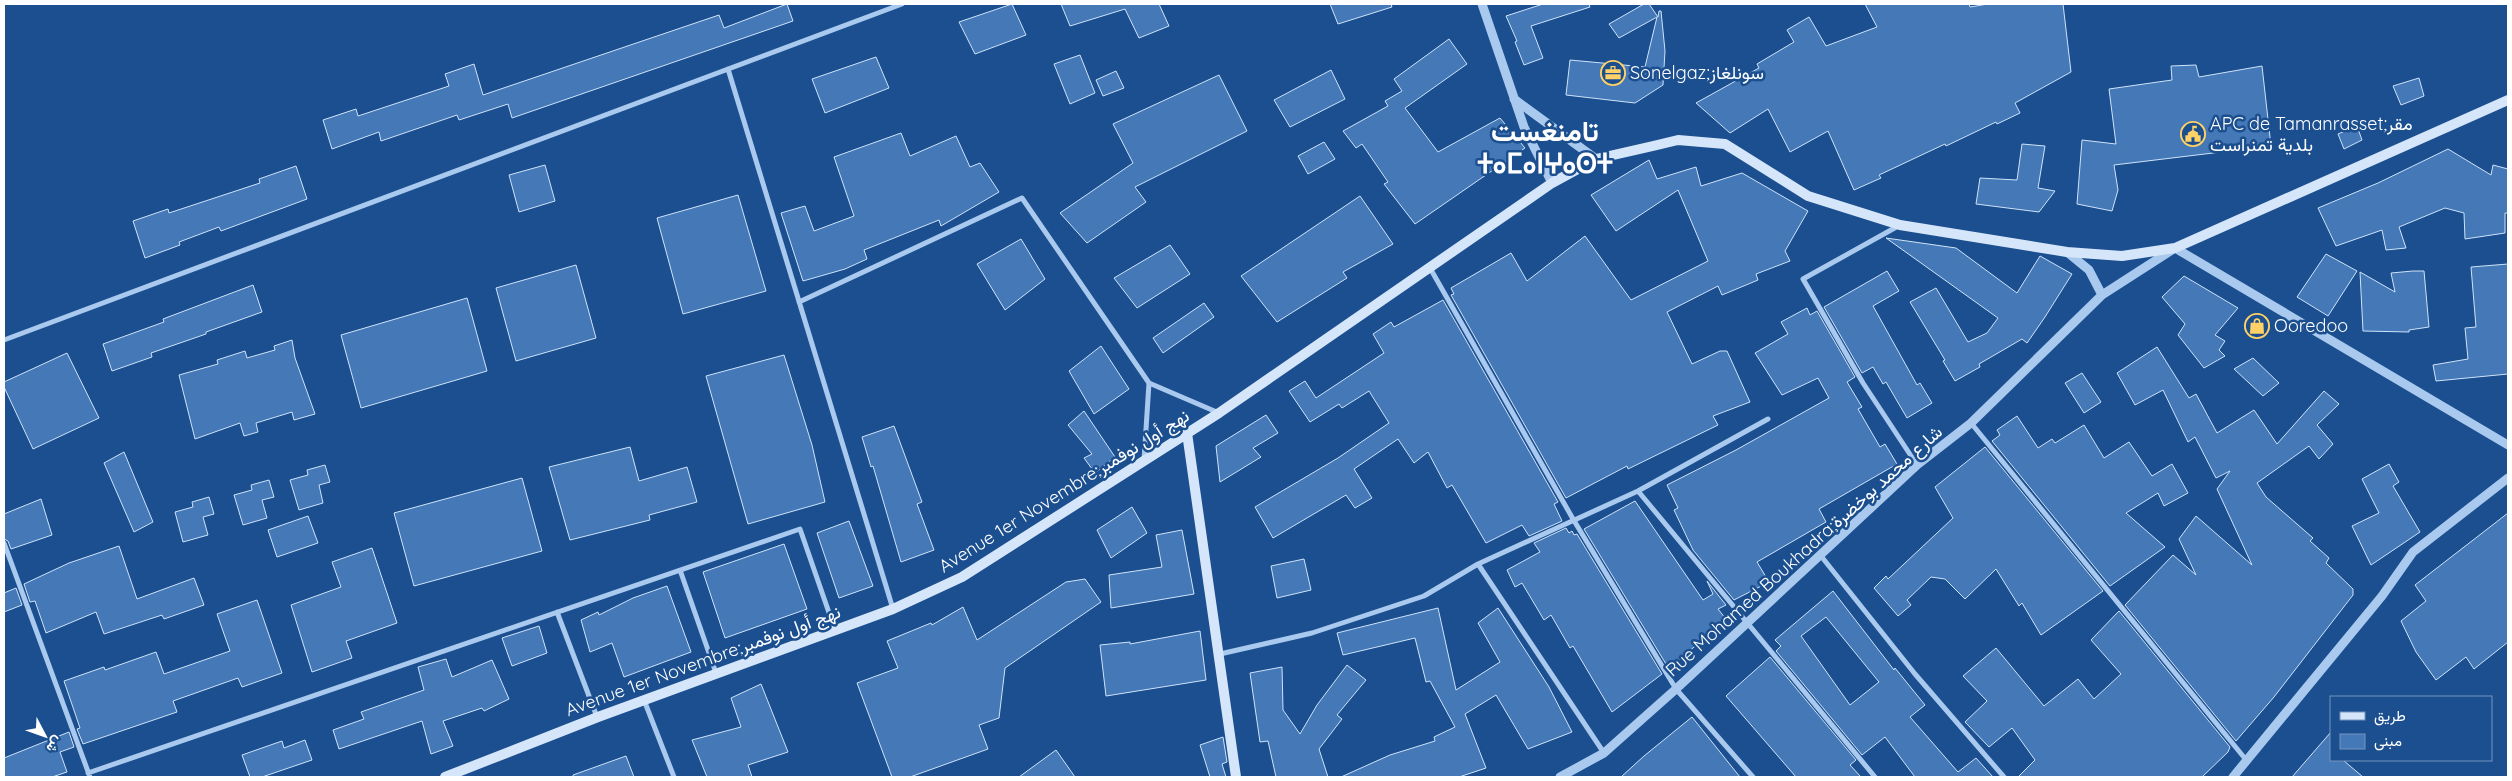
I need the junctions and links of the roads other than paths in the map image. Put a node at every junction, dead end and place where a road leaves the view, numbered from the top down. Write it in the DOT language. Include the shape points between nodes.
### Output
graph roads {
  1 [pos="902,4"];
  2 [pos="1482,4"];
  3 [pos="728,69"];
  4 [pos="1514,99"];
  5 [pos="2508,100"];
  6 [pos="1596,159"];
  7 [pos="1552,183"];
  8 [pos="1900,225"];
  9 [pos="2175,248"];
  10 [pos="2067,252"];
  11 [pos="1430,268"];
  12 [pos="2102,295"];
  13 [pos="799,302"];
  14 [pos="4,340"];
  15 [pos="1149,382"];
  16 [pos="1219,413"];
  17 [pos="1768,419"];
  18 [pos="1971,423"];
  19 [pos="1187,433"];
  20 [pos="2508,444"];
  21 [pos="1143,463"];
  22 [pos="1917,465"];
  23 [pos="2508,478"];
  24 [pos="1638,491"];
  25 [pos="1574,519"];
  26 [pos="4,543"];
  27 [pos="1821,556"];
  28 [pos="1478,564"];
  29 [pos="680,570"];
  30 [pos="893,608"];
  31 [pos="557,612"];
  32 [pos="1748,623"];
  33 [pos="835,630"];
  34 [pos="1220,654"];
  35 [pos="716,673"];
  36 [pos="1676,689"];
  37 [pos="644,700"];
  38 [pos="598,717"];
  39 [pos="1604,753"];
  40 [pos="2247,761"];
  41 [pos="89,775"];
  42 [pos="445,777"];
  43 [pos="674,777"];
  44 [pos="1236,777"];
  45 [pos="1560,777"];
  46 [pos="1753,777"];
  47 [pos="1875,777"];
  48 [pos="2004,777"];
  49 [pos="2233,777"];
  1 -- 3 [label="street"];
  2 -- 4 [label="street"];
  3 -- 13 [label="street"];
  3 -- 14 [label="street"];
  4 -- 6 [label="street"];
  4 -- 7 [label="street" via="1534,151"];
  5 -- 9 [label="main road, Avenue 1er Novembre;نهج أول نوفمبر"];
  6 -- 7 [label="main road, Avenue 1er Novembre;نهج أول نوفمبر"];
  6 -- 8 [label="main road, Avenue 1er Novembre;نهج أول نوفمبر" via="1678,140 1724,144 1808,196"];
  7 -- 11 [label="main road, Avenue 1er Novembre;نهج أول نوفمبر"];
  8 -- 10 [label="main road, Avenue 1er Novembre;نهج أول نوفمبر"];
  8 -- 22 [label="street" via="1803,279 1863,383"];
  9 -- 10 [label="main road, Avenue 1er Novembre;نهج أول نوفمبر" via="2122,256"];
  9 -- 12 [label="street, Rue Mohamed Boukhadra;شارع محمد بوخضرة"];
  9 -- 20 [label="street"];
  10 -- 12 [label="street" via="2089,270"];
  11 -- 16 [label="main road, Avenue 1er Novembre;نهج أول نوفمبر"];
  11 -- 25 [label="street"];
  12 -- 18 [label="street, Rue Mohamed Boukhadra;شارع محمد بوخضرة"];
  13 -- 15 [label="street" via="1022,198"];
  13 -- 30 [label="street"];
  15 -- 16 [label="street"];
  15 -- 21 [label="street"];
  16 -- 19 [label="main road, Avenue 1er Novembre;نهج أول نوفمبر"];
  17 -- 24 [label="street"];
  18 -- 22 [label="street, Rue Mohamed Boukhadra;شارع محمد بوخضرة"];
  18 -- 40 [label="street"];
  19 -- 21 [label="main road, Avenue 1er Novembre;نهج أول نوفمبر"];
  19 -- 34 [label="main road"];
  21 -- 30 [label="main road, Avenue 1er Novembre;نهج أول نوفمبر" via="962,577"];
  22 -- 27 [label="street, Rue Mohamed Boukhadra;شارع محمد بوخضرة"];
  23 -- 40 [label="street" via="2413,552 2382,596"];
  24 -- 25 [label="street"];
  24 -- 32 [label="street"];
  25 -- 28 [label="street"];
  25 -- 36 [label="street"];
  26 -- 41 [label="street"];
  27 -- 32 [label="street, Rue Mohamed Boukhadra;شارع محمد بوخضرة"];
  27 -- 48 [label="street" via="1915,674"];
  28 -- 34 [label="street" via="1424,596 1312,633"];
  28 -- 39 [label="street"];
  29 -- 31 [label="street"];
  29 -- 33 [label="street" via="800,529"];
  29 -- 35 [label="street"];
  30 -- 33 [label="main road, Avenue 1er Novembre;نهج أول نوفمبر"];
  31 -- 38 [label="street"];
  31 -- 41 [label="street"];
  32 -- 36 [label="street, Rue Mohamed Boukhadra;شارع محمد بوخضرة"];
  32 -- 47 [label="street"];
  33 -- 35 [label="main road, Avenue 1er Novembre;نهج أول نوفمبر"];
  34 -- 44 [label="main road"];
  35 -- 37 [label="main road, Avenue 1er Novembre;نهج أول نوفمبر"];
  36 -- 39 [label="street, Rue Mohamed Boukhadra;شارع محمد بوخضرة"];
  36 -- 46 [label="street"];
  37 -- 38 [label="main road, Avenue 1er Novembre;نهج أول نوفمبر"];
  37 -- 43 [label="street"];
  38 -- 42 [label="main road, Avenue 1er Novembre;نهج أول نوفمبر"];
  39 -- 45 [label="street, Rue Mohamed Boukhadra;شارع محمد بوخضرة"];
  40 -- 49 [label="street"];
}
